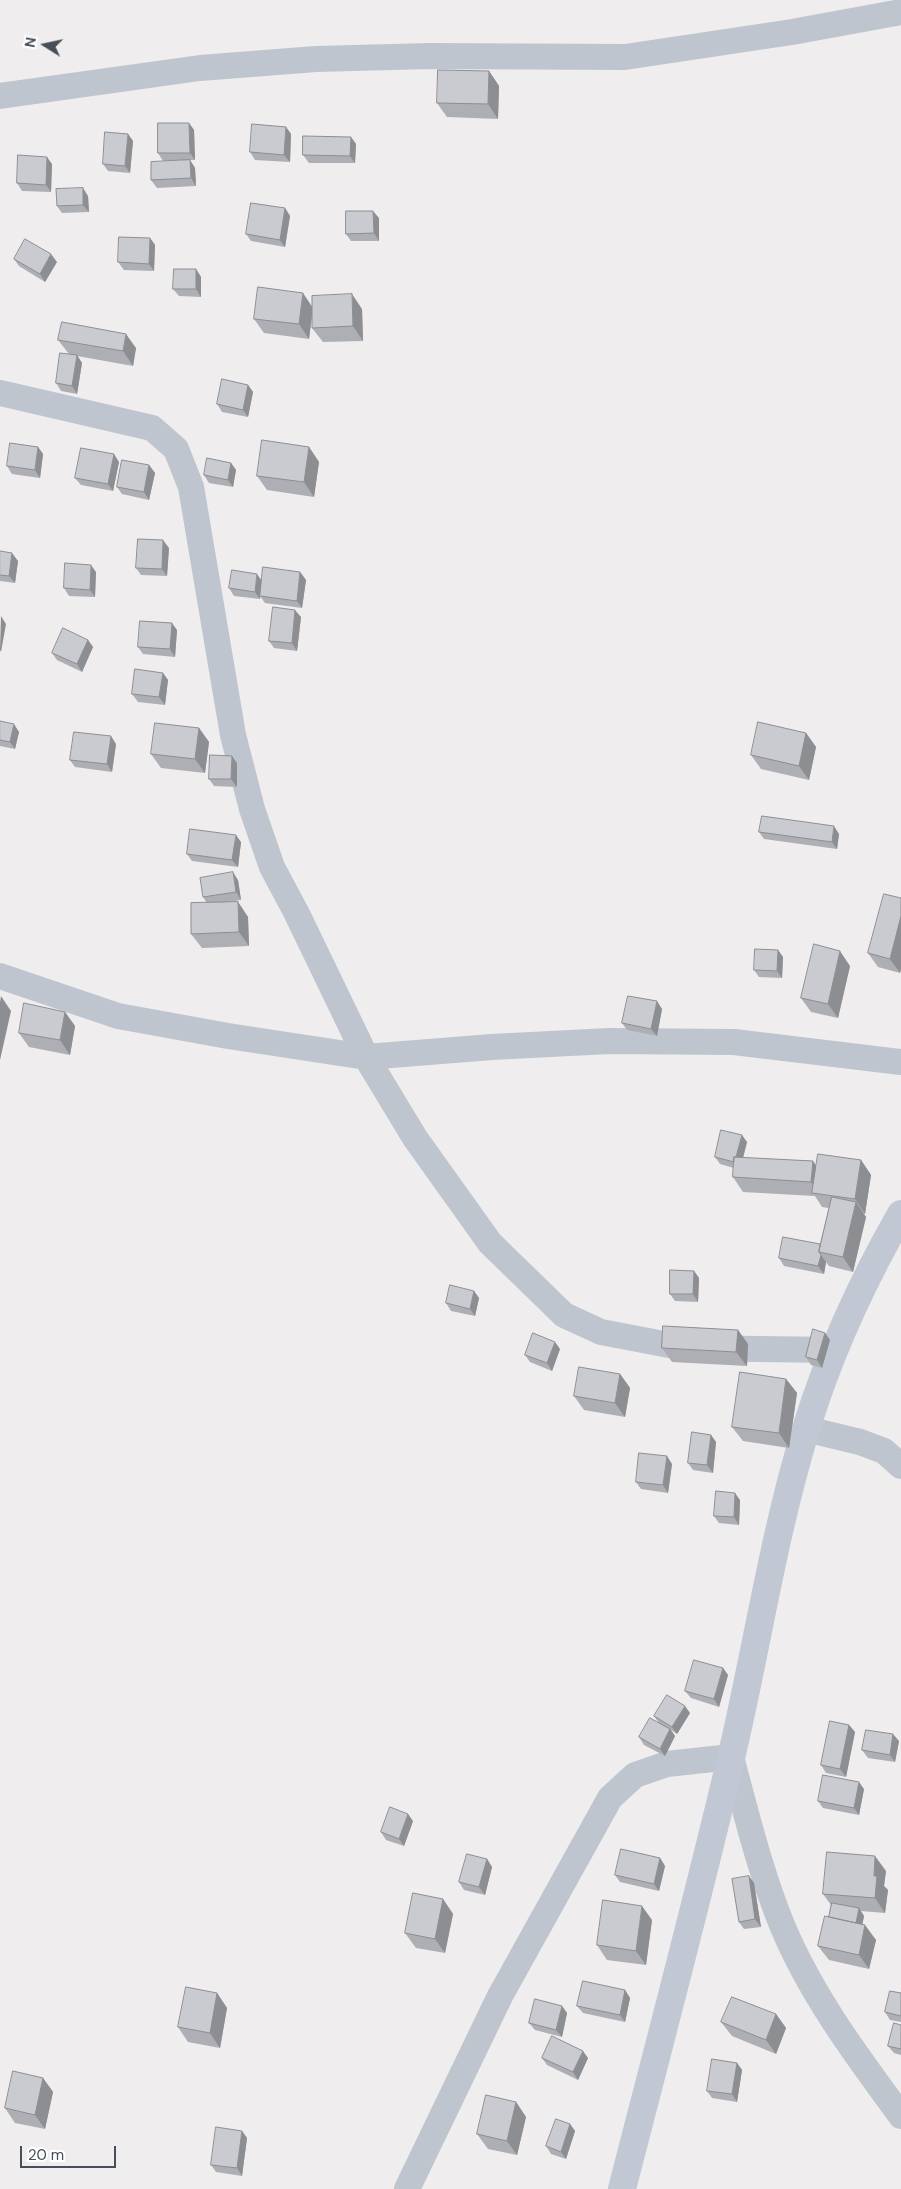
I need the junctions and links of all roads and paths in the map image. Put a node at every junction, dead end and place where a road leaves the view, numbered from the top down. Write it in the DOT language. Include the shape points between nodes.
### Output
graph roads {
  1 [pos="901,12"];
  2 [pos="0,96"];
  3 [pos="0,393"];
  4 [pos="0,976"];
  5 [pos="366,1057"];
  6 [pos="901,1062"];
  7 [pos="901,1214"];
  8 [pos="834,1350"];
  9 [pos="806,1429"];
  10 [pos="901,1466"];
  11 [pos="731,1757"];
  12 [pos="901,2116"];
  13 [pos="407,2189"];
  14 [pos="622,2189"];
  1 -- 2 [label="street" via="625,57 316,58 200,68"];
  3 -- 5 [label="street" via="152,428 176,449 191,488 233,735 252,809 272,867"];
  4 -- 5 [label="street" via="118,1016"];
  5 -- 6 [label="street" via="492,1046 628,1041 734,1042"];
  5 -- 8 [label="street" via="415,1138 490,1243 564,1315 601,1332 685,1348"];
  7 -- 8 [label="street" via="878,1254"];
  8 -- 9 [label="street"];
  9 -- 10 [label="street" via="884,1451"];
  9 -- 11 [label="street" via="774,1557"];
  11 -- 12 [label="street" via="782,1926 821,2002"];
  11 -- 13 [label="street" via="667,1764 635,1776 610,1798 500,1996"];
  11 -- 14 [label="street"];
}
